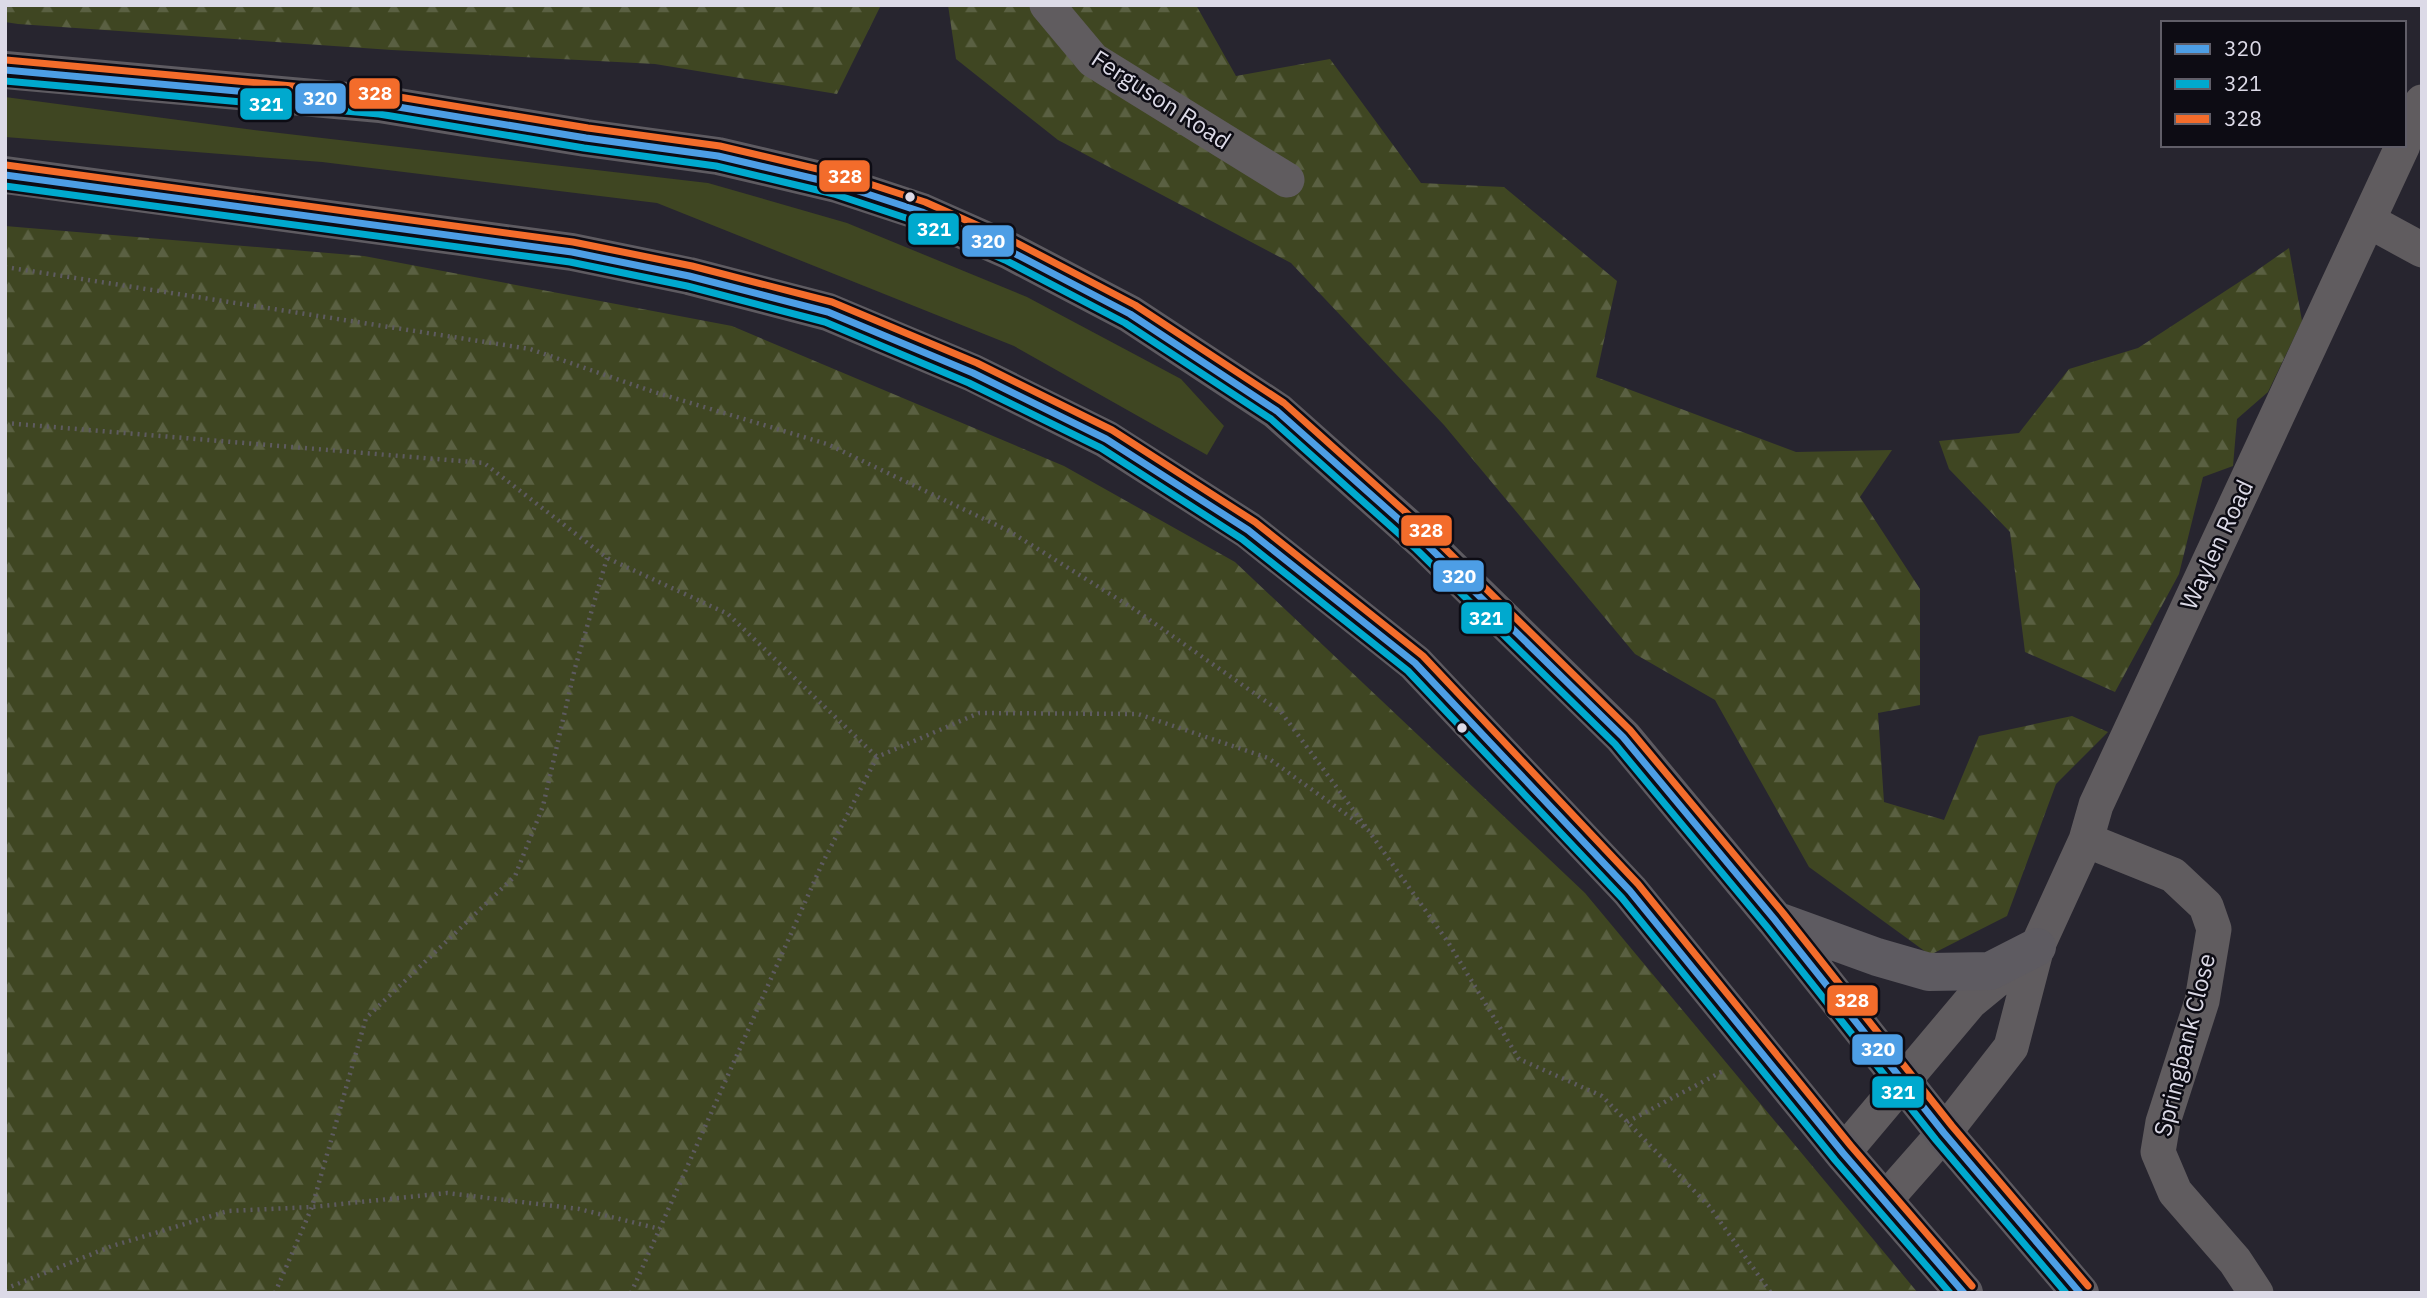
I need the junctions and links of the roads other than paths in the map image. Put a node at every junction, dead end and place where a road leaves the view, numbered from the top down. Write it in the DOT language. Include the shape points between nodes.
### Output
graph roads {
  1 [pos="1047,5"];
  2 [pos="5,70"];
  3 [pos="2422,102"];
  4 [pos="2406,137"];
  5 [pos="2401,147"];
  6 [pos="5,175"];
  7 [pos="1287,180"];
  8 [pos="2369,221"];
  9 [pos="2422,250"];
  10 [pos="2086,840"];
  11 [pos="1775,920"];
  12 [pos="2037,947"];
  13 [pos="1903,1082"];
  14 [pos="1944,1133"];
  15 [pos="1843,1153"];
  16 [pos="1885,1200"];
  17 [pos="1964,1293"];
  18 [pos="2080,1293"];
  19 [pos="2256,1293"];
  1 -- 7 [label="street, Ferguson Road" via="1093,60"];
  2 -- 11 [label="highway" via="380,104 718,156 837,184 922,212 1010,251 1130,314 1277,411 1423,541 1623,737"];
  3 -- 4 [label="street, Waylen Road"];
  5 -- 8 [label="street, Waylen Road"];
  6 -- 15 [label="highway" via="572,252 689,276 828,312 973,373 1105,439 1248,530 1415,663 1630,891"];
  8 -- 9 [label="street"];
  8 -- 10 [label="street, Waylen Road" via="2096,805"];
  10 -- 12 [label="street, Waylen Road"];
  10 -- 19 [label="street, Springbank Close" via="2173,875 2206,906 2214,929 2202,1002 2163,1122 2158,1152 2175,1192 2235,1261"];
  11 -- 12 [label="highway" via="1928,972 1990,971"];
  11 -- 13 [label="highway"];
  12 -- 13 [label="street, Waylen Road" via="1970,1002"];
  12 -- 14 [label="street, Waylen Road" via="2011,1047"];
  13 -- 14 [label="highway"];
  13 -- 15 [label="street, Waylen Road"];
  14 -- 16 [label="street, Waylen Road"];
  14 -- 18 [label="highway"];
  15 -- 16 [label="highway"];
  16 -- 17 [label="highway"];
}
